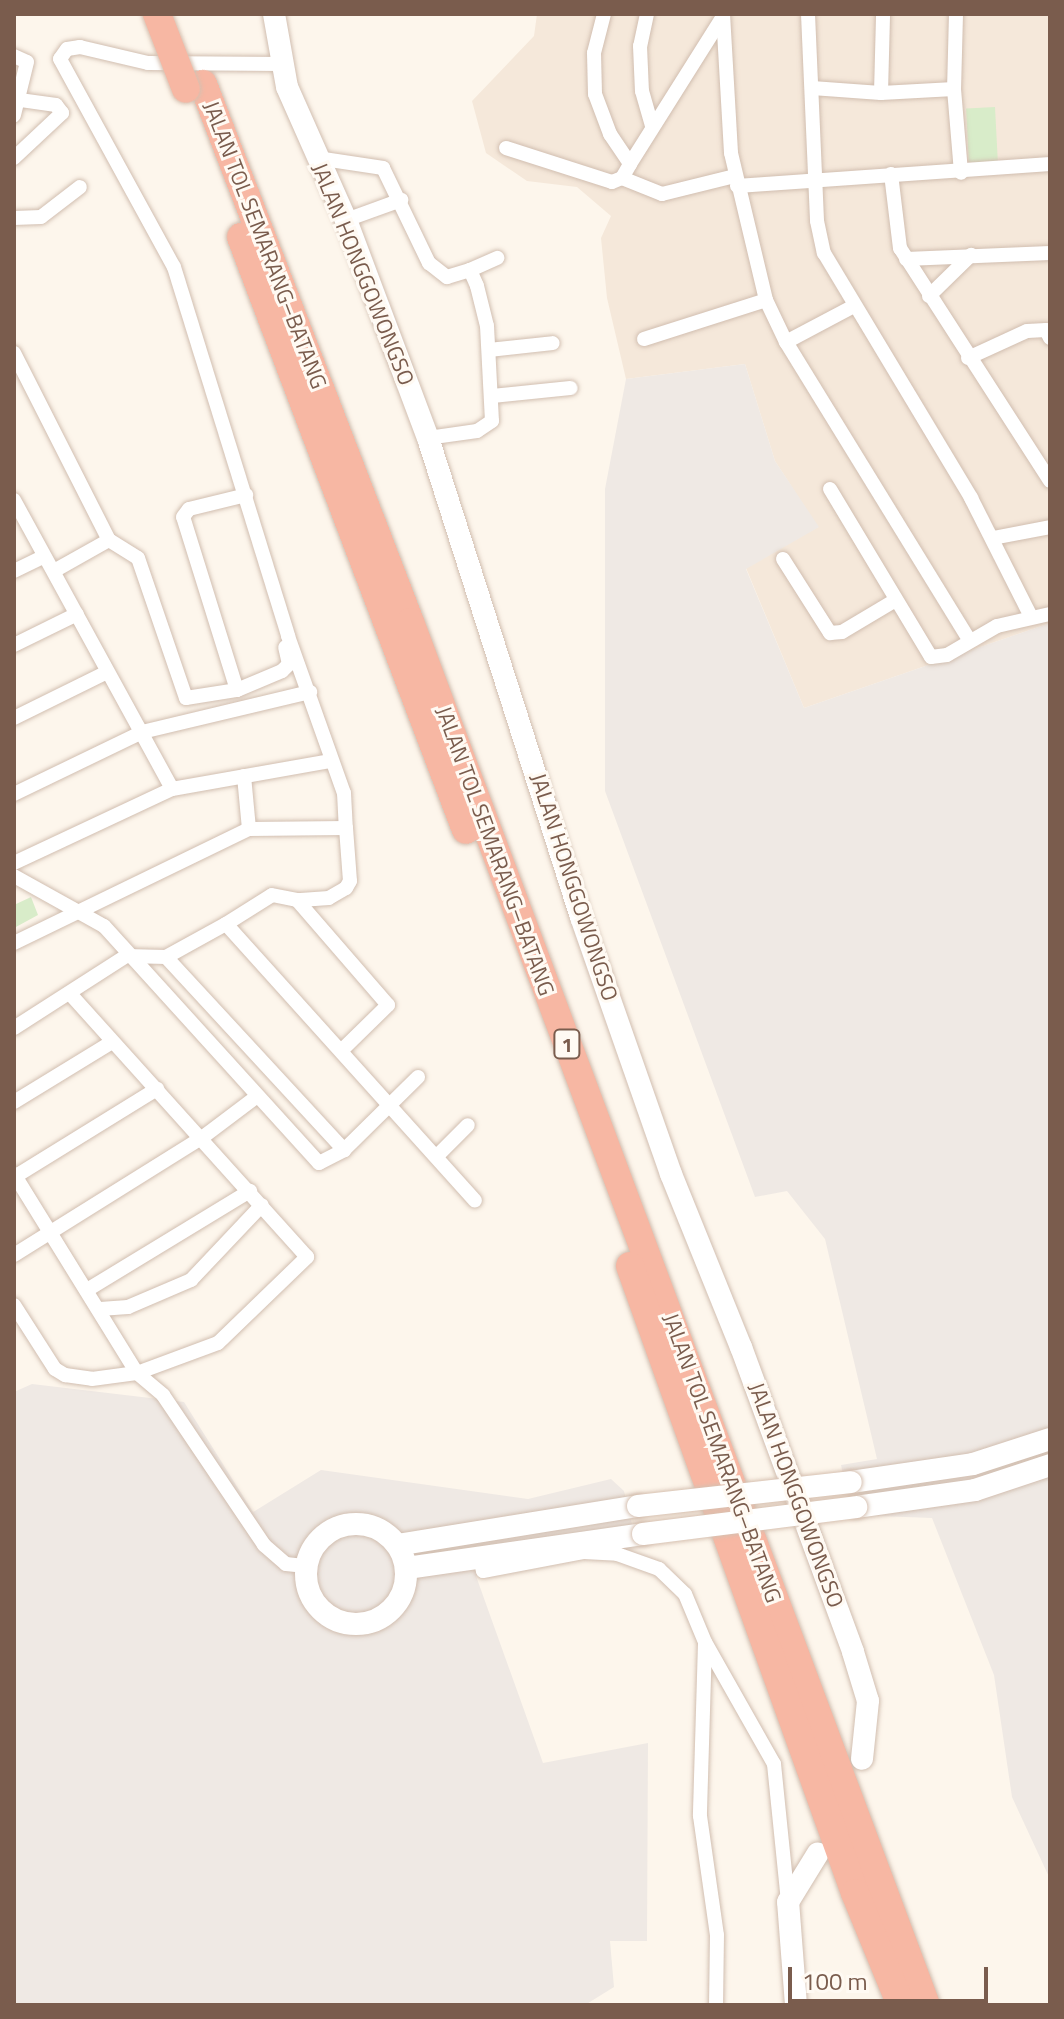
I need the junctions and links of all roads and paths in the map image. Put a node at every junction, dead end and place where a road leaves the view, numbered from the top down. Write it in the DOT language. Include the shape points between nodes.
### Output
graph roads {
  1 [pos="157,14"];
  2 [pos="177,14"];
  3 [pos="274,14"];
  4 [pos="604,14"];
  5 [pos="647,14"];
  6 [pos="808,14"];
  7 [pos="883,14"];
  8 [pos="956,14"];
  9 [pos="722,16"];
  10 [pos="20,59"];
  11 [pos="282,64"];
  12 [pos="195,87"];
  13 [pos="812,88"];
  14 [pos="954,89"];
  15 [pos="881,93"];
  16 [pos="16,108"];
  17 [pos="652,125"];
  18 [pos="506,148"];
  19 [pos="14,158"];
  20 [pos="317,158"];
  21 [pos="630,164"];
  22 [pos="1050,164"];
  23 [pos="961,173"];
  24 [pos="891,174"];
  25 [pos="819,177"];
  26 [pos="622,178"];
  27 [pos="736,181"];
  28 [pos="80,187"];
  29 [pos="401,200"];
  30 [pos="14,218"];
  31 [pos="346,220"];
  32 [pos="1050,253"];
  33 [pos="971,255"];
  34 [pos="497,258"];
  35 [pos="906,259"];
  36 [pos="470,270"];
  37 [pos="929,296"];
  38 [pos="766,300"];
  39 [pos="852,307"];
  40 [pos="1049,333"];
  41 [pos="644,339"];
  42 [pos="786,342"];
  43 [pos="553,343"];
  44 [pos="489,350"];
  45 [pos="14,353"];
  46 [pos="968,358"];
  47 [pos="571,388"];
  48 [pos="492,396"];
  49 [pos="428,438"];
  50 [pos="1050,481"];
  51 [pos="830,489"];
  52 [pos="244,496"];
  53 [pos="14,500"];
  54 [pos="1048,524"];
  55 [pos="993,538"];
  56 [pos="109,540"];
  57 [pos="43,557"];
  58 [pos="783,559"];
  59 [pos="14,571"];
  60 [pos="54,571"];
  61 [pos="894,601"];
  62 [pos="77,614"];
  63 [pos="1050,614"];
  64 [pos="1031,617"];
  65 [pos="969,640"];
  66 [pos="14,645"];
  67 [pos="107,672"];
  68 [pos="237,690"];
  69 [pos="310,692"];
  70 [pos="14,718"];
  71 [pos="142,732"];
  72 [pos="330,761"];
  73 [pos="244,776"];
  74 [pos="172,789"];
  75 [pos="14,794"];
  76 [pos="346,828"];
  77 [pos="249,829"];
  78 [pos="14,863"];
  79 [pos="14,876"];
  80 [pos="297,900"];
  81 [pos="79,915"];
  82 [pos="226,924"];
  83 [pos="14,943"];
  84 [pos="126,956"];
  85 [pos="166,957"];
  86 [pos="71,995"];
  87 [pos="14,1028"];
  88 [pos="112,1042"];
  89 [pos="342,1050"];
  90 [pos="418,1077"];
  91 [pos="157,1089"];
  92 [pos="256,1097"];
  93 [pos="14,1102"];
  94 [pos="390,1104"];
  95 [pos="468,1125"];
  96 [pos="203,1137"];
  97 [pos="344,1150"];
  98 [pos="438,1155"];
  99 [pos="15,1175"];
  100 [pos="250,1191"];
  101 [pos="475,1201"];
  102 [pos="262,1205"];
  103 [pos="51,1232"];
  104 [pos="14,1255"];
  105 [pos="87,1290"];
  106 [pos="14,1305"];
  107 [pos="100,1309"];
  108 [pos="137,1373"];
  109 [pos="1050,1439"];
  110 [pos="1050,1465"];
  111 [pos="397,1545"];
  112 [pos="480,1556"];
  113 [pos="306,1566"];
  114 [pos="407,1568"];
  115 [pos="705,1642"];
  116 [pos="862,1759"];
  117 [pos="818,1853"];
  118 [pos="788,1902"];
  119 [pos="716,2005"];
  120 [pos="796,2005"];
  121 [pos="901,2005"];
  122 [pos="926,2005"];
  1 -- 12 [label="highway, JALAN TOL SEMARANG–BATANG / 1, bridge"];
  2 -- 12 [label="highway, JALAN TOL SEMARANG–BATANG / 1"];
  3 -- 11 [label="street, JALAN HONGGOWONGSO"];
  4 -- 21 [label="street" via="594,53 595,94 610,134"];
  5 -- 17 [label="street" via="640,46 642,91"];
  6 -- 13 [label="street"];
  7 -- 15 [label="street"];
  8 -- 14 [label="street"];
  9 -- 17 [label="street"];
  9 -- 27 [label="street"];
  10 -- 16 [label="street"];
  11 -- 20 [label="street, JALAN HONGGOWONGSO"];
  11 -- 52 [label="street" via="148,63 80,47 67,49 60,59 174,267"];
  12 -- 121 [label="highway, JALAN TOL SEMARANG–BATANG / 1" via="601,1183 855,1893"];
  12 -- 122 [label="highway, JALAN TOL SEMARANG–BATANG / 1" via="410,622"];
  13 -- 15 [label="street"];
  13 -- 25 [label="street"];
  14 -- 15 [label="street"];
  14 -- 23 [label="street"];
  16 -- 19 [label="street" via="56,105 62,113"];
  17 -- 21 [label="street"];
  18 -- 26 [label="street" via="612,182"];
  20 -- 29 [label="street" via="383,168"];
  20 -- 31 [label="street, JALAN HONGGOWONGSO"];
  21 -- 26 [label="street"];
  22 -- 23 [label="street"];
  23 -- 24 [label="street"];
  24 -- 25 [label="street"];
  24 -- 35 [label="street" via="897,237"];
  25 -- 27 [label="street"];
  25 -- 39 [label="street" via="820,237"];
  26 -- 27 [label="street" via="662,194"];
  27 -- 38 [label="street"];
  28 -- 30 [label="street" via="41,217"];
  29 -- 31 [label="street"];
  29 -- 36 [label="street" via="429,263 447,277"];
  31 -- 49 [label="street, JALAN HONGGOWONGSO"];
  32 -- 33 [label="street"];
  33 -- 35 [label="street"];
  33 -- 37 [label="street"];
  34 -- 36 [label="street"];
  35 -- 37 [label="street"];
  36 -- 44 [label="street"];
  37 -- 46 [label="street"];
  38 -- 41 [label="street"];
  38 -- 42 [label="street"];
  39 -- 42 [label="street"];
  39 -- 55 [label="street"];
  40 -- 46 [label="street" via="1018,334"];
  42 -- 65 [label="street"];
  43 -- 44 [label="street"];
  44 -- 48 [label="street"];
  45 -- 56 [label="street"];
  46 -- 50 [label="street"];
  47 -- 48 [label="street"];
  48 -- 49 [label="street" via="492,421 484,428"];
  49 -- 116 [label="street, JALAN HONGGOWONGSO" via="581,917 671,1174 741,1347 864,1685 869,1715"];
  51 -- 61 [label="street"];
  52 -- 68 [label="street" via="289,659 282,671"];
  52 -- 68 [label="street" via="189,509 183,517"];
  52 -- 69 [label="street"];
  53 -- 57 [label="street"];
  54 -- 55 [label="street"];
  55 -- 64 [label="street"];
  56 -- 60 [label="street"];
  56 -- 68 [label="street" via="138,558 183,696"];
  57 -- 59 [label="street"];
  57 -- 60 [label="street"];
  58 -- 61 [label="street" via="830,633 842,632"];
  60 -- 62 [label="street"];
  61 -- 65 [label="street" via="931,657 947,655"];
  62 -- 66 [label="street"];
  62 -- 67 [label="street"];
  63 -- 64 [label="street"];
  64 -- 65 [label="street"];
  67 -- 70 [label="street"];
  67 -- 71 [label="street"];
  69 -- 71 [label="street"];
  69 -- 72 [label="street"];
  71 -- 74 [label="street"];
  71 -- 75 [label="street"];
  72 -- 73 [label="street"];
  72 -- 76 [label="street" via="344,793"];
  73 -- 74 [label="street"];
  73 -- 77 [label="street"];
  74 -- 78 [label="street"];
  76 -- 77 [label="street"];
  76 -- 80 [label="street" via="346,888 335,896"];
  77 -- 81 [label="street"];
  79 -- 81 [label="street"];
  80 -- 82 [label="street" via="272,895"];
  80 -- 89 [label="street" via="386,1002 387,1011"];
  81 -- 83 [label="street"];
  81 -- 84 [label="street" via="104,926"];
  82 -- 85 [label="street"];
  82 -- 89 [label="street"];
  84 -- 85 [label="street"];
  84 -- 86 [label="street"];
  84 -- 92 [label="street"];
  85 -- 97 [label="street"];
  86 -- 87 [label="street"];
  86 -- 88 [label="street"];
  88 -- 91 [label="street"];
  88 -- 93 [label="street"];
  89 -- 94 [label="street"];
  90 -- 94 [label="street"];
  91 -- 96 [label="street"];
  91 -- 99 [label="street"];
  92 -- 96 [label="street"];
  92 -- 97 [label="street" via="318,1162"];
  94 -- 97 [label="street"];
  94 -- 98 [label="street"];
  95 -- 98 [label="street"];
  96 -- 100 [label="street"];
  96 -- 103 [label="street"];
  98 -- 101 [label="street"];
  99 -- 103 [label="street"];
  100 -- 102 [label="street"];
  100 -- 105 [label="street"];
  102 -- 107 [label="street" via="191,1280 128,1307"];
  102 -- 108 [label="street" via="306,1261 260,1308 204,1351"];
  103 -- 104 [label="street"];
  103 -- 105 [label="street"];
  105 -- 107 [label="street"];
  106 -- 108 [label="street" via="55,1369 65,1375 92,1379"];
  107 -- 108 [label="street"];
  108 -- 113 [label="street" via="163,1395 264,1545 286,1564"];
  109 -- 111 [label="street, bridge" via="973,1464 638,1506"];
  110 -- 112 [label="street, bridge" via="975,1490"];
  111 -- 113 [label="street" via="375,1527 346,1524 319,1539"];
  111 -- 114 [label="street"];
  112 -- 114 [label="street"];
  112 -- 115 [label="street" via="483,1571 584,1552 644,1561 685,1594"];
  113 -- 114 [label="street" via="316,1605 353,1625 368,1624 393,1610 402,1597"];
  115 -- 118 [label="street" via="774,1764"];
  115 -- 119 [label="street" via="700,1816 717,1935"];
  117 -- 118 [label="street"];
  118 -- 120 [label="street"];
}
